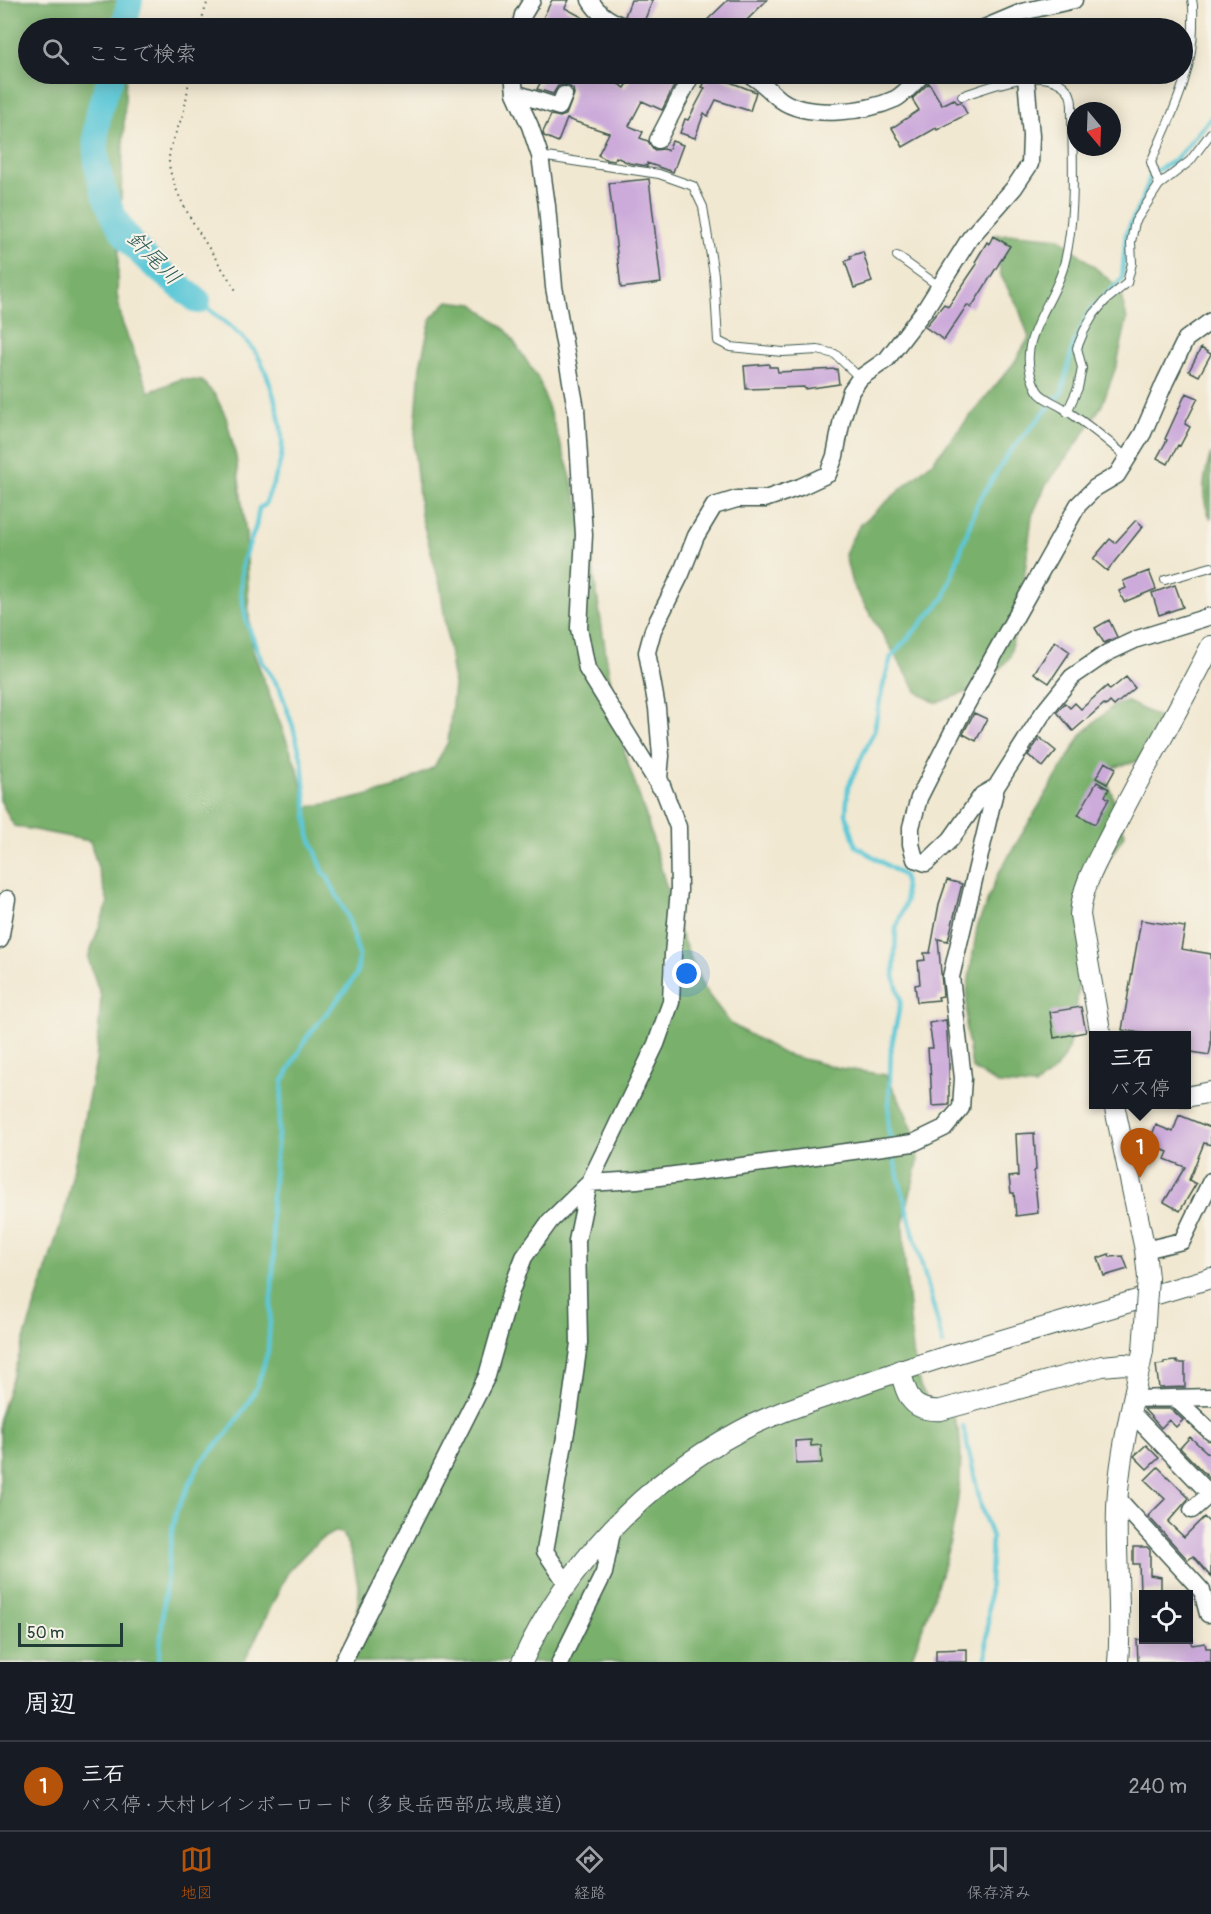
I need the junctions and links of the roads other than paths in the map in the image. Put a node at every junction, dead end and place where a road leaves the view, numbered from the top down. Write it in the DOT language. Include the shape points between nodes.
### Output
graph roads {
  1 [pos="532,0"];
  2 [pos="590,0"];
  3 [pos="1074,0"];
  4 [pos="1192,0"];
  5 [pos="522,18"];
  6 [pos="606,18"];
  7 [pos="1008,18"];
  8 [pos="1193,18"];
  9 [pos="1193,18"];
  10 [pos="1193,42"];
  11 [pos="514,84"];
  12 [pos="687,84"];
  13 [pos="765,84"];
  14 [pos="912,84"];
  15 [pos="999,84"];
  16 [pos="1027,84"];
  17 [pos="1060,84"];
  18 [pos="1184,84"];
  19 [pos="515,93"];
  20 [pos="564,95"];
  21 [pos="962,96"];
  22 [pos="1211,134"];
  23 [pos="658,140"];
  24 [pos="540,156"];
  25 [pos="1158,183"];
  26 [pos="897,256"];
  27 [pos="940,287"];
  28 [pos="1211,321"];
  29 [pos="860,378"];
  30 [pos="1065,410"];
  31 [pos="1128,458"];
  32 [pos="1211,567"];
  33 [pos="1165,580"];
  34 [pos="1211,615"];
  35 [pos="1211,646"];
  36 [pos="996,787"];
  37 [pos="667,798"];
  38 [pos="7,899"];
  39 [pos="0,940"];
  40 [pos="1100,1031"];
  41 [pos="1211,1092"];
  42 [pos="1191,1096"];
  43 [pos="1115,1109"];
  44 [pos="1211,1181"];
  45 [pos="589,1183"];
  46 [pos="1144,1250"];
  47 [pos="1211,1278"];
  48 [pos="1142,1358"];
  49 [pos="900,1370"];
  50 [pos="1211,1397"];
  51 [pos="1175,1398"];
  52 [pos="1131,1405"];
  53 [pos="1211,1432"];
  54 [pos="1118,1499"];
  55 [pos="1192,1510"];
  56 [pos="613,1527"];
  57 [pos="567,1584"];
  58 [pos="1208,1614"];
  59 [pos="343,1662"];
  60 [pos="522,1662"];
  61 [pos="560,1662"];
  62 [pos="1118,1662"];
  1 -- 5 [label="street"];
  2 -- 6 [label="street"];
  3 -- 7 [label="street"];
  4 -- 8 [label="lane"];
  9 -- 10 [label="lane"];
  11 -- 19 [label="street"];
  12 -- 23 [label="street"];
  13 -- 14 [label="street" via="782,100 824,112 863,110 897,98"];
  15 -- 21 [label="lane"];
  16 -- 27 [label="street" via="1030,164 970,238"];
  17 -- 30 [label="lane" via="1070,93 1072,106 1071,202 1064,267 1030,342 1029,367 1037,391"];
  18 -- 25 [label="lane" via="1151,162"];
  19 -- 20 [label="street" via="559,108"];
  19 -- 24 [label="street"];
  22 -- 25 [label="lane" via="1190,161"];
  24 -- 29 [label="lane" via="660,174 693,186 703,207 709,241 718,341 730,347 835,354"];
  24 -- 37 [label="street" via="554,288 576,409 584,535 579,628 587,669"];
  25 -- 30 [label="lane" via="1135,222 1127,283 1105,301 1083,331 1077,348 1082,368 1078,388"];
  26 -- 27 [label="lane"];
  27 -- 29 [label="street" via="887,359"];
  28 -- 31 [label="street" via="1186,339"];
  29 -- 37 [label="street" via="851,391 828,474 765,499 737,499 714,506 696,536 653,630 647,652 657,708 659,777"];
  30 -- 31 [label="lane"];
  31 -- 36 [label="street" via="1117,475 1095,488 1078,505 964,709 919,798 911,827 915,859 926,862 951,839 982,795"];
  32 -- 33 [label="lane"];
  34 -- 36 [label="street" via="1137,639 1107,653 1072,677 1043,713"];
  35 -- 40 [label="street" via="1081,898 1080,915"];
  36 -- 45 [label="street" via="951,977 963,1078 961,1108 944,1128 913,1143"];
  37 -- 45 [label="street" via="678,827 679,890 670,1002 656,1044"];
  38 -- 39 [label="street"];
  41 -- 42 [label="street"];
  43 -- 46 [label="street"];
  44 -- 46 [label="street" via="1182,1240"];
  45 -- 57 [label="street" via="577,1241 579,1343 545,1551"];
  45 -- 59 [label="street" via="550,1221 524,1257 487,1376"];
  46 -- 48 [label="street, bridge" via="1148,1278"];
  47 -- 49 [label="street"];
  48 -- 49 [label="street" via="928,1411 907,1396"];
  48 -- 52 [label="street"];
  49 -- 56 [label="street" via="776,1414 740,1431 687,1464"];
  50 -- 51 [label="street"];
  51 -- 52 [label="street"];
  51 -- 53 [label="street"];
  52 -- 54 [label="street"];
  52 -- 55 [label="street" via="1210,1494"];
  54 -- 58 [label="street" via="1202,1590"];
  54 -- 62 [label="street"];
  56 -- 57 [label="street"];
  56 -- 61 [label="street" via="604,1574"];
  57 -- 60 [label="street"];
}
